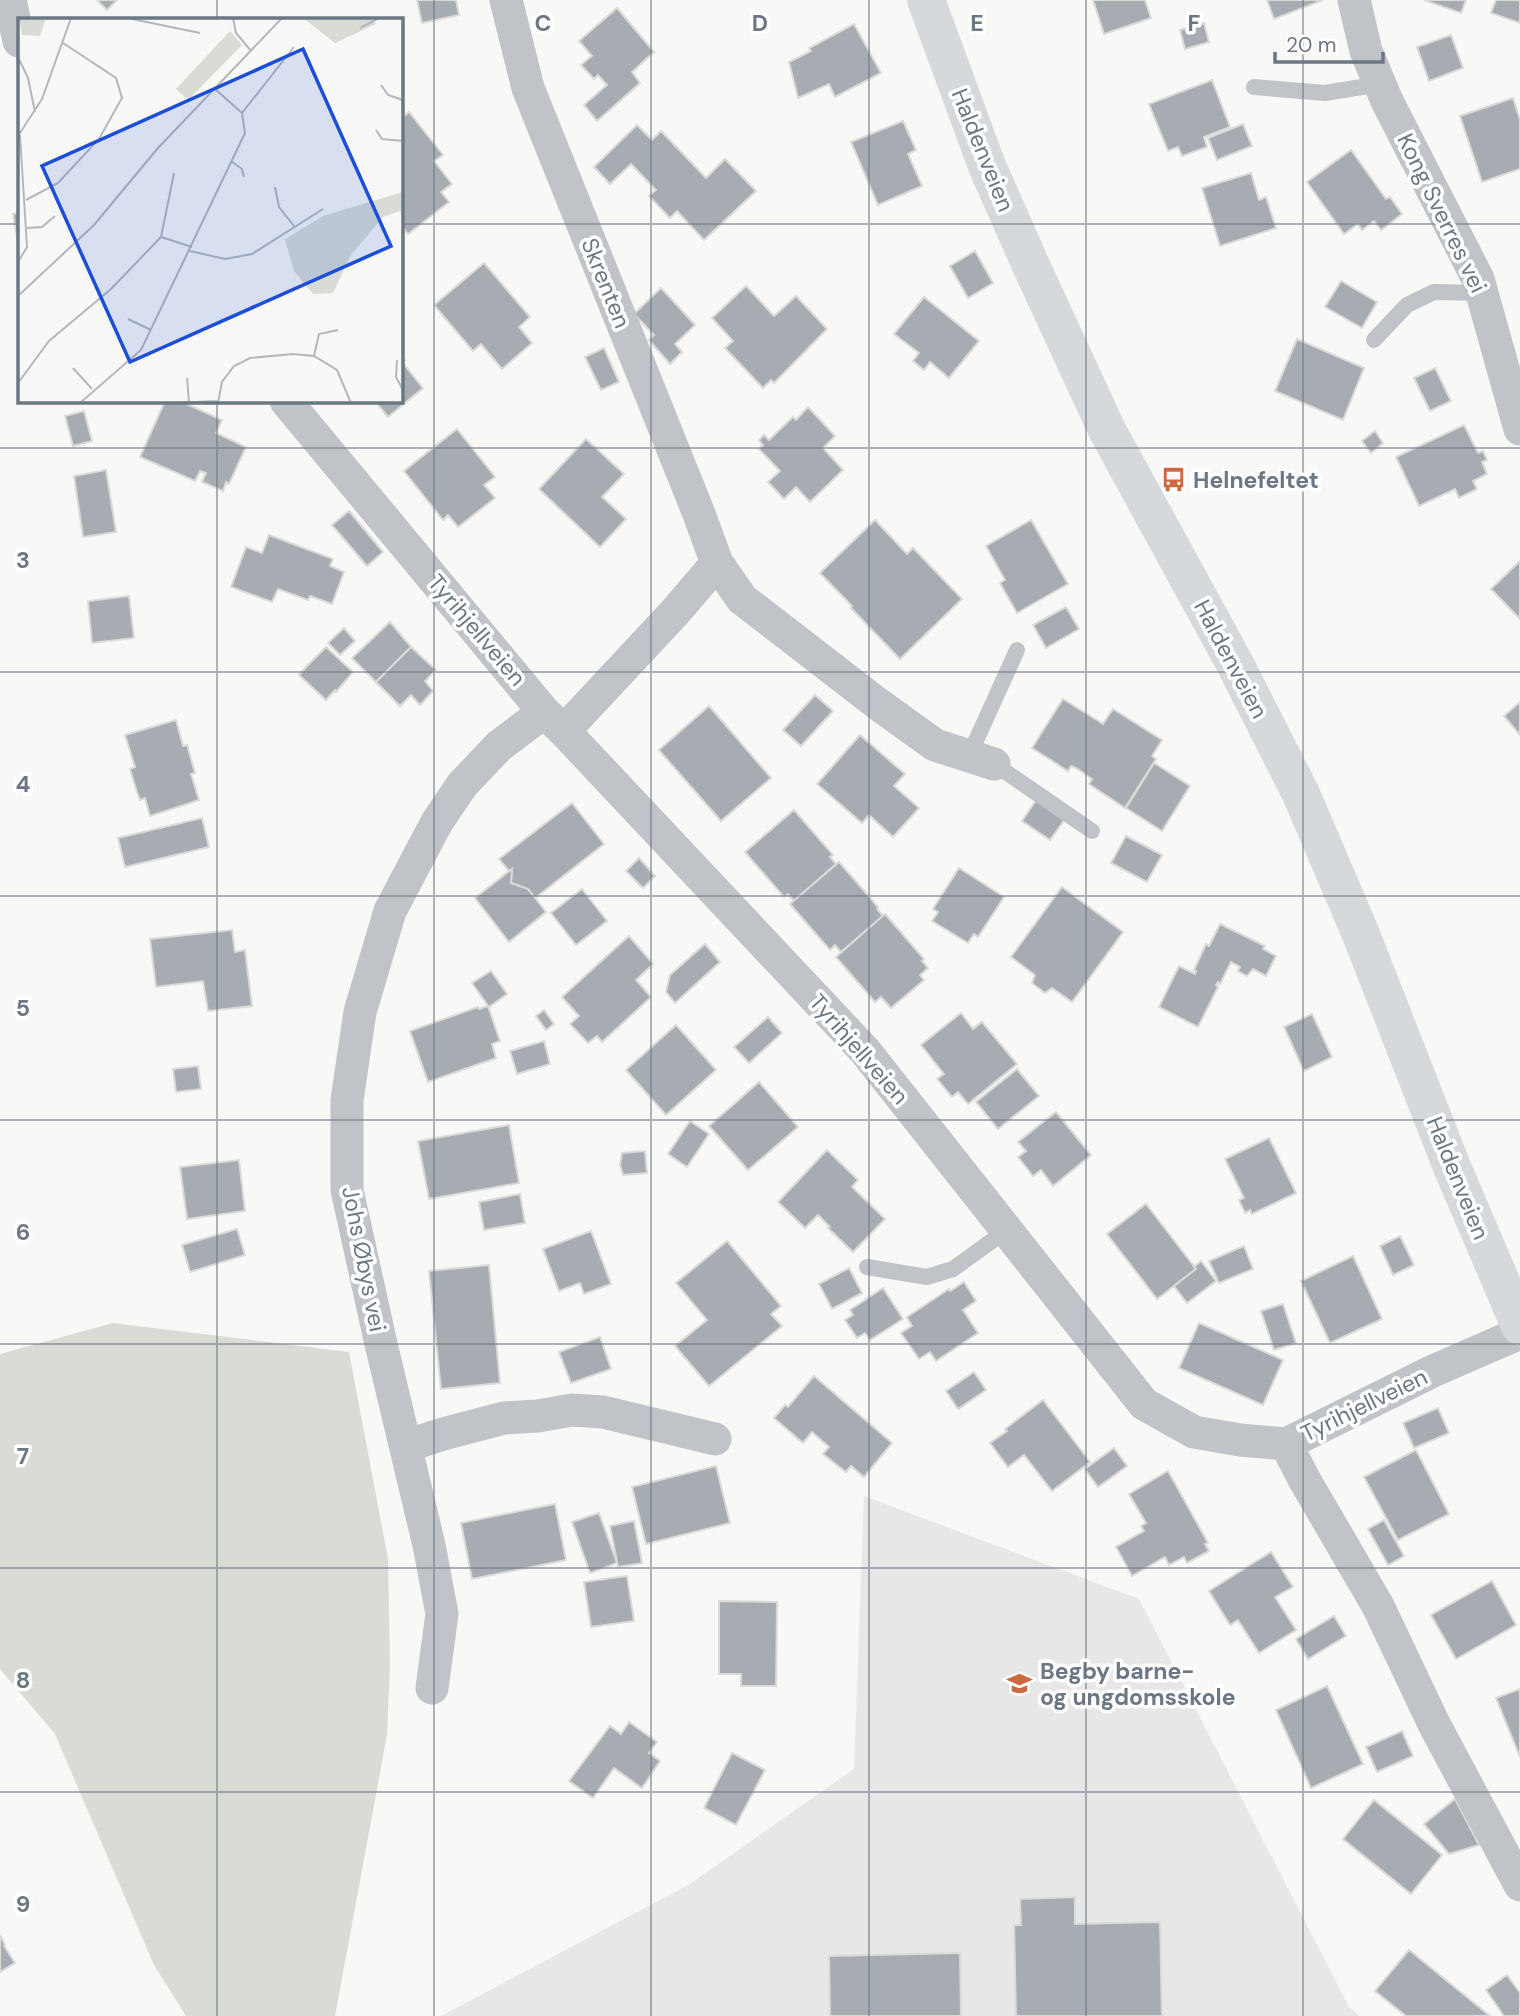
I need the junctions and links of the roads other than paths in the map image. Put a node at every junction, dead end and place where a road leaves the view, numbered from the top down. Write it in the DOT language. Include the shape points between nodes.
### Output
graph roads {
  1 [pos="10,0"];
  2 [pos="506,0"];
  3 [pos="926,0"];
  4 [pos="1354,0"];
  5 [pos="18,36"];
  6 [pos="1380,84"];
  7 [pos="1254,87"];
  8 [pos="1483,293"];
  9 [pos="1374,340"];
  10 [pos="287,402"];
  11 [pos="1520,429"];
  12 [pos="717,563"];
  13 [pos="1017,650"];
  14 [pos="554,721"];
  15 [pos="982,760"];
  16 [pos="1092,831"];
  17 [pos="1007,1230"];
  18 [pos="867,1267"];
  19 [pos="1520,1326"];
  20 [pos="1520,1333"];
  21 [pos="715,1438"];
  22 [pos="1286,1444"];
  23 [pos="406,1446"];
  24 [pos="432,1688"];
  25 [pos="1520,1885"];
  1 -- 5 [label="street"];
  2 -- 12 [label="street, Skrenten" via="528,88"];
  3 -- 19 [label="main road, Haldenveien" via="987,166 1107,429 1236,664 1301,794"];
  4 -- 6 [label="street, Kong Sverres vei" via="1366,51"];
  6 -- 7 [label="lane" via="1325,93"];
  6 -- 8 [label="street, Kong Sverres vei"];
  8 -- 9 [label="lane" via="1434,292 1407,305"];
  8 -- 11 [label="street, Kong Sverres vei"];
  10 -- 14 [label="street, Tyrihjellveien"];
  12 -- 14 [label="street" via="676,611"];
  12 -- 15 [label="street, Skrenten" via="742,599 877,704 935,745"];
  13 -- 15 [label="lane"];
  14 -- 17 [label="street, Tyrihjellveien" via="865,1051"];
  14 -- 23 [label="street, Johs Øbys vei" via="491,755 462,785 437,822 390,911 360,1012 347,1100 347,1190"];
  15 -- 16 [label="lane"];
  17 -- 18 [label="lane" via="953,1269 927,1277"];
  17 -- 22 [label="street, Tyrihjellveien" via="1144,1404 1194,1432"];
  20 -- 22 [label="street, Tyrihjellveien"];
  21 -- 23 [label="street" via="603,1412 572,1410 504,1418"];
  22 -- 25 [label="street" via="1378,1606 1434,1724"];
  23 -- 24 [label="street, Johs Øbys vei" via="442,1614"];
}
